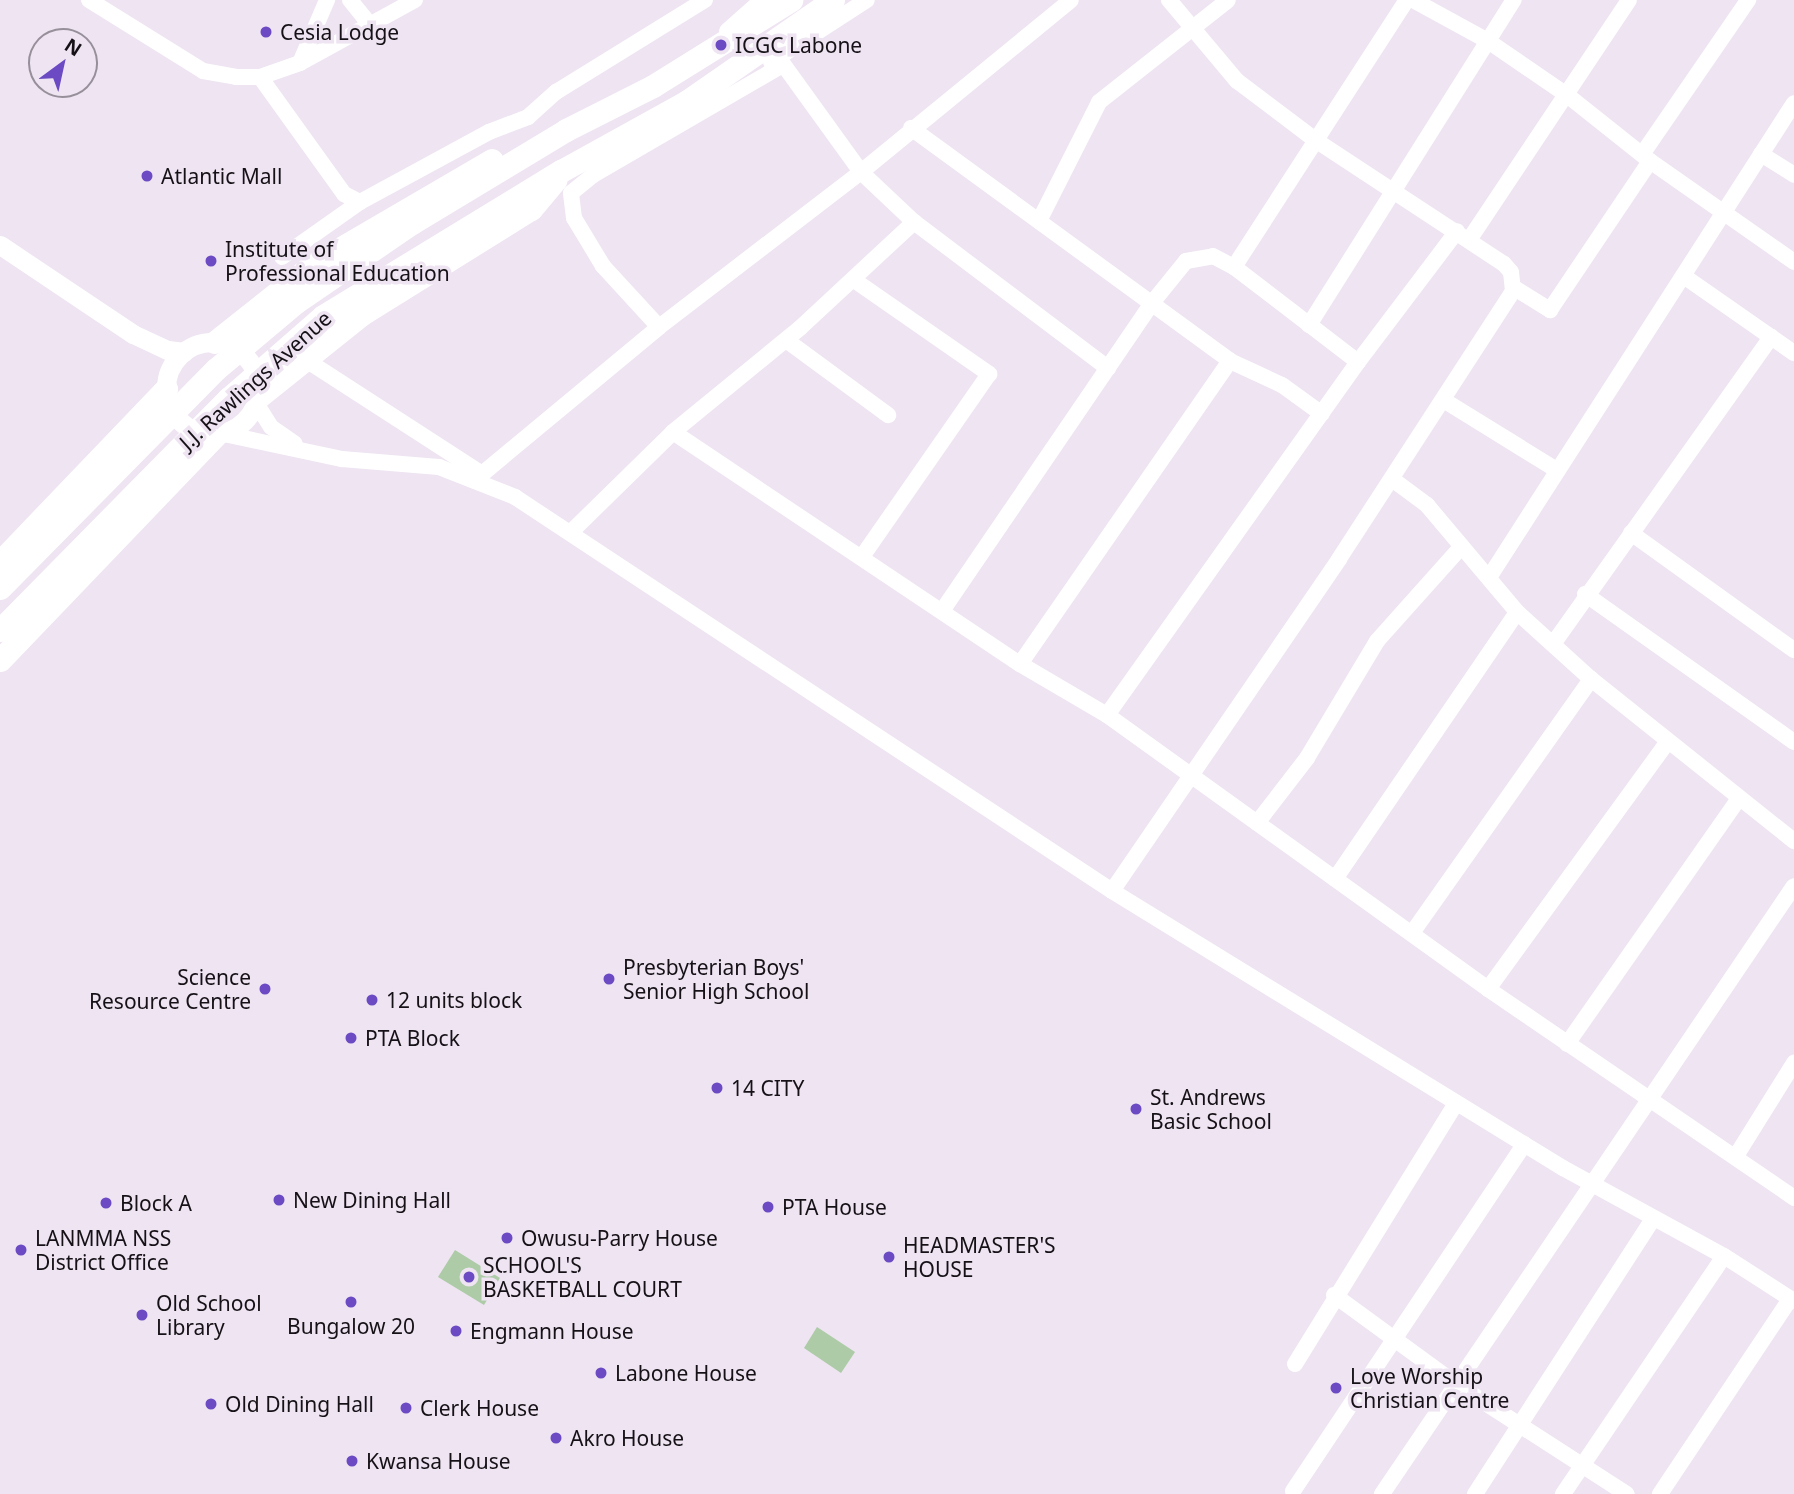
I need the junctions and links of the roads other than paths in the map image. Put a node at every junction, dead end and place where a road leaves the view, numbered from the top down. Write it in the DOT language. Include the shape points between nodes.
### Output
graph roads {
  1 [pos="89,0"];
  2 [pos="327,0"];
  3 [pos="350,0"];
  4 [pos="415,0"];
  5 [pos="705,0"];
  6 [pos="762,0"];
  7 [pos="791,0"];
  8 [pos="833,0"];
  9 [pos="867,0"];
  10 [pos="1072,0"];
  11 [pos="1169,0"];
  12 [pos="1228,0"];
  13 [pos="1407,0"];
  14 [pos="1413,0"];
  15 [pos="1514,0"];
  16 [pos="1629,0"];
  17 [pos="1748,0"];
  18 [pos="371,26"];
  19 [pos="1194,28"];
  20 [pos="1488,41"];
  21 [pos="708,50"];
  22 [pos="780,61"];
  23 [pos="300,63"];
  24 [pos="260,77"];
  25 [pos="1567,95"];
  26 [pos="686,102"];
  27 [pos="1794,103"];
  28 [pos="911,128"];
  29 [pos="566,130"];
  30 [pos="1314,138"];
  31 [pos="1761,155"];
  32 [pos="1646,157"];
  33 [pos="561,171"];
  34 [pos="860,172"];
  35 [pos="1794,175"];
  36 [pos="1396,192"];
  37 [pos="360,202"];
  38 [pos="1722,214"];
  39 [pos="1039,221"];
  40 [pos="914,222"];
  41 [pos="1463,235"];
  42 [pos="0,245"];
  43 [pos="282,257"];
  44 [pos="1794,262"];
  45 [pos="1234,267"];
  46 [pos="1685,277"];
  47 [pos="854,280"];
  48 [pos="1513,287"];
  49 [pos="1152,303"];
  50 [pos="1309,325"];
  51 [pos="659,327"];
  52 [pos="133,334"];
  53 [pos="1772,337"];
  54 [pos="786,340"];
  55 [pos="215,342"];
  56 [pos="184,352"];
  57 [pos="1794,353"];
  58 [pos="303,358"];
  59 [pos="1230,361"];
  60 [pos="1358,362"];
  61 [pos="1108,368"];
  62 [pos="167,383"];
  63 [pos="257,400"];
  64 [pos="1445,401"];
  65 [pos="1322,414"];
  66 [pos="888,415"];
  67 [pos="674,432"];
  68 [pos="220,434"];
  69 [pos="313,453"];
  70 [pos="1555,468"];
  71 [pos="478,476"];
  72 [pos="1392,479"];
  73 [pos="570,533"];
  74 [pos="1631,533"];
  75 [pos="1462,546"];
  76 [pos="862,557"];
  77 [pos="0,562"];
  78 [pos="1490,576"];
  79 [pos="0,588"];
  80 [pos="1586,594"];
  81 [pos="942,611"];
  82 [pos="1517,612"];
  83 [pos="0,630"];
  84 [pos="1553,644"];
  85 [pos="1794,650"];
  86 [pos="0,660"];
  87 [pos="1020,664"];
  88 [pos="1591,679"];
  89 [pos="1107,715"];
  90 [pos="1668,741"];
  91 [pos="1794,741"];
  92 [pos="1193,775"];
  93 [pos="1739,799"];
  94 [pos="1257,823"];
  95 [pos="1794,841"];
  96 [pos="1335,879"];
  97 [pos="1794,886"];
  98 [pos="1112,891"];
  99 [pos="1412,933"];
  100 [pos="1488,989"];
  101 [pos="1567,1044"];
  102 [pos="1794,1063"];
  103 [pos="1652,1099"];
  104 [pos="1456,1103"];
  105 [pos="1524,1144"];
  106 [pos="1736,1156"];
  107 [pos="1591,1184"];
  108 [pos="1794,1198"];
  109 [pos="1653,1219"];
  110 [pos="1724,1256"];
  111 [pos="1334,1295"];
  112 [pos="1792,1300"];
  113 [pos="1394,1338"];
  114 [pos="1295,1364"];
  115 [pos="1456,1384"];
  116 [pos="1519,1425"];
  117 [pos="1582,1465"];
  118 [pos="1293,1491"];
  119 [pos="1382,1494"];
  120 [pos="1475,1494"];
  121 [pos="1563,1494"];
  122 [pos="1628,1494"];
  123 [pos="1660,1494"];
  1 -- 24 [label="street" via="203,71"];
  2 -- 23 [label="street"];
  3 -- 18 [label="street"];
  4 -- 18 [label="street"];
  5 -- 37 [label="street" via="556,92 528,117 489,132"];
  6 -- 21 [label="street"];
  7 -- 21 [label="highway, J.J. Rawlings Avenue"];
  8 -- 26 [label="highway, J.J. Rawlings Avenue"];
  9 -- 22 [label="street"];
  10 -- 28 [label="street"];
  11 -- 19 [label="street"];
  12 -- 19 [label="street"];
  13 -- 30 [label="street"];
  14 -- 20 [label="street"];
  15 -- 20 [label="street"];
  16 -- 25 [label="street"];
  17 -- 32 [label="street"];
  18 -- 23 [label="street"];
  19 -- 30 [label="street" via="1237,81"];
  19 -- 39 [label="street" via="1099,102"];
  20 -- 25 [label="street"];
  20 -- 36 [label="street"];
  21 -- 29 [label="highway, J.J. Rawlings Avenue" via="653,86"];
  22 -- 26 [label="street"];
  22 -- 34 [label="street"];
  22 -- 51 [label="street" via="571,193 574,218 603,266"];
  23 -- 24 [label="street"];
  24 -- 37 [label="street" via="344,194"];
  25 -- 32 [label="street"];
  25 -- 41 [label="street"];
  26 -- 33 [label="highway, J.J. Rawlings Avenue"];
  27 -- 31 [label="street"];
  28 -- 34 [label="street"];
  28 -- 39 [label="street"];
  29 -- 55 [label="highway" via="478,166 374,225 312,265"];
  29 -- 79 [label="highway, J.J. Rawlings Avenue" via="412,223 296,302 216,369"];
  30 -- 36 [label="street"];
  30 -- 45 [label="street"];
  31 -- 35 [label="street"];
  31 -- 38 [label="street"];
  32 -- 38 [label="street"];
  32 -- 48 [label="street" via="1550,310"];
  33 -- 58 [label="highway" via="531,209 362,314"];
  33 -- 83 [label="highway, J.J. Rawlings Avenue" via="355,294 294,339 198,428"];
  34 -- 40 [label="street"];
  34 -- 51 [label="street"];
  36 -- 41 [label="street"];
  36 -- 50 [label="street"];
  37 -- 43 [label="street"];
  38 -- 44 [label="street"];
  38 -- 46 [label="street"];
  39 -- 49 [label="street"];
  40 -- 47 [label="street"];
  40 -- 61 [label="street"];
  41 -- 48 [label="street" via="1504,264 1511,272"];
  41 -- 60 [label="street"];
  42 -- 52 [label="main road"];
  45 -- 49 [label="street" via="1213,256 1197,256 1186,261"];
  45 -- 50 [label="street"];
  46 -- 53 [label="street"];
  46 -- 70 [label="street"];
  47 -- 54 [label="street"];
  47 -- 76 [label="street" via="989,374"];
  48 -- 64 [label="street"];
  49 -- 59 [label="street"];
  49 -- 61 [label="street"];
  50 -- 60 [label="street"];
  51 -- 71 [label="street"];
  52 -- 56 [label="main road"];
  52 -- 62 [label="main road"];
  53 -- 57 [label="street"];
  53 -- 74 [label="street"];
  54 -- 66 [label="street"];
  54 -- 67 [label="street"];
  55 -- 56 [label="main road"];
  55 -- 63 [label="main road" via="242,354 252,366"];
  56 -- 62 [label="main road"];
  58 -- 63 [label="highway"];
  58 -- 71 [label="street"];
  59 -- 65 [label="street" via="1282,384"];
  59 -- 87 [label="street"];
  60 -- 65 [label="street"];
  61 -- 81 [label="street"];
  62 -- 68 [label="main road" via="176,416 186,426"];
  62 -- 77 [label="highway"];
  63 -- 68 [label="main road" via="243,422"];
  63 -- 69 [label="street" via="271,427"];
  64 -- 70 [label="street"];
  64 -- 72 [label="street"];
  65 -- 89 [label="street"];
  67 -- 73 [label="street"];
  67 -- 76 [label="street"];
  68 -- 69 [label="street"];
  68 -- 86 [label="highway"];
  69 -- 71 [label="street" via="439,467"];
  70 -- 78 [label="street"];
  71 -- 73 [label="street"];
  72 -- 75 [label="street" via="1427,505"];
  72 -- 92 [label="street"];
  73 -- 98 [label="street"];
  74 -- 80 [label="street"];
  74 -- 85 [label="street"];
  75 -- 78 [label="street"];
  75 -- 94 [label="street" via="1377,641 1307,758"];
  76 -- 81 [label="street"];
  78 -- 82 [label="street"];
  80 -- 84 [label="street"];
  80 -- 91 [label="street"];
  81 -- 87 [label="street"];
  82 -- 84 [label="street"];
  82 -- 96 [label="street"];
  84 -- 88 [label="street"];
  87 -- 89 [label="street"];
  88 -- 90 [label="street"];
  88 -- 99 [label="street"];
  89 -- 92 [label="street"];
  90 -- 93 [label="street"];
  90 -- 100 [label="street"];
  92 -- 94 [label="street"];
  92 -- 98 [label="street"];
  93 -- 95 [label="street"];
  93 -- 101 [label="street"];
  94 -- 96 [label="street"];
  96 -- 99 [label="street"];
  97 -- 103 [label="street"];
  98 -- 104 [label="street"];
  99 -- 100 [label="street"];
  100 -- 101 [label="street"];
  101 -- 103 [label="street"];
  102 -- 106 [label="street"];
  103 -- 106 [label="street"];
  103 -- 107 [label="street"];
  104 -- 105 [label="street"];
  104 -- 111 [label="street"];
  105 -- 107 [label="street"];
  105 -- 113 [label="street"];
  106 -- 108 [label="street"];
  107 -- 109 [label="street"];
  107 -- 115 [label="street"];
  109 -- 110 [label="street"];
  109 -- 116 [label="street"];
  110 -- 112 [label="street"];
  110 -- 117 [label="street"];
  111 -- 113 [label="street"];
  111 -- 114 [label="street"];
  112 -- 123 [label="street"];
  113 -- 115 [label="street"];
  113 -- 118 [label="street"];
  115 -- 116 [label="street"];
  115 -- 119 [label="street"];
  116 -- 117 [label="street"];
  116 -- 120 [label="street"];
  117 -- 121 [label="street"];
  117 -- 122 [label="street"];
}
